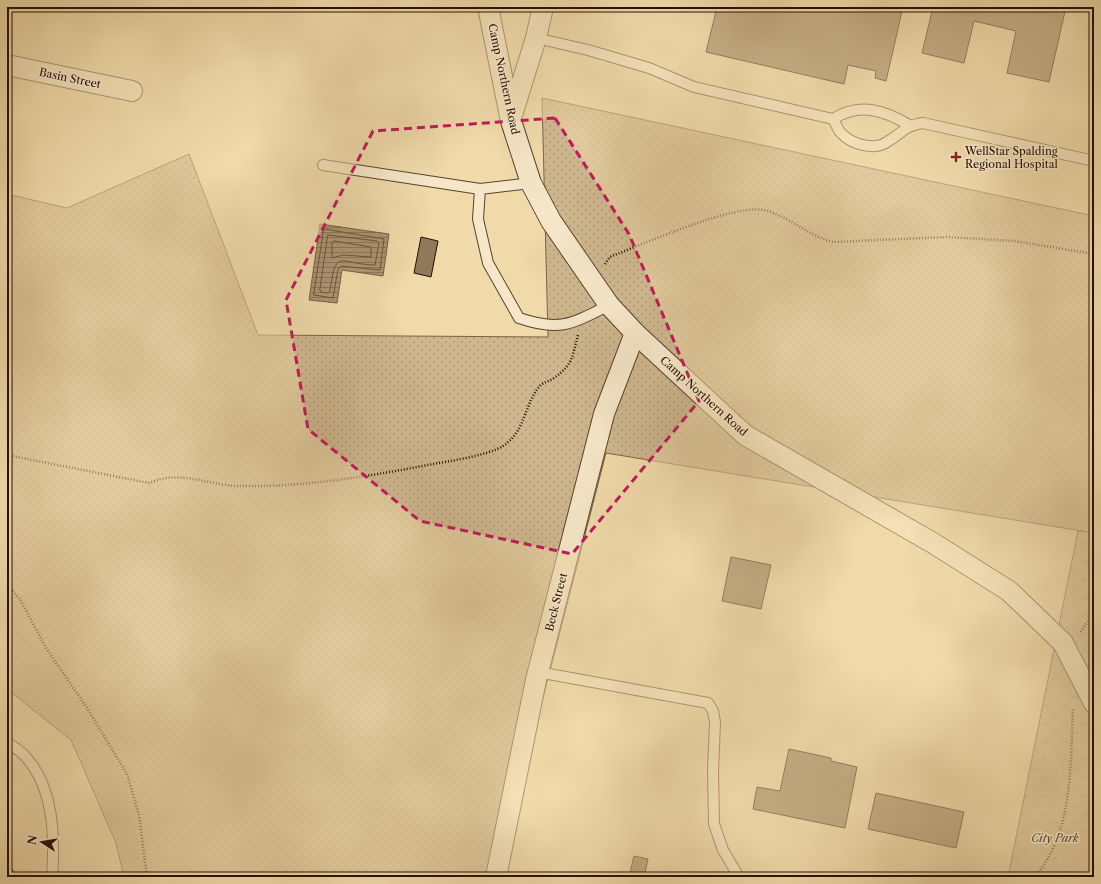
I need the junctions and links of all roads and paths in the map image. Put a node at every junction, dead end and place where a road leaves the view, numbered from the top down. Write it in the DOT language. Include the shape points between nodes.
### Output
graph roads {
  1 [pos="488,7"];
  2 [pos="543,7"];
  3 [pos="536,38"];
  4 [pos="7,65"];
  5 [pos="132,91"];
  6 [pos="833,119"];
  7 [pos="511,121"];
  8 [pos="909,125"];
  9 [pos="1094,161"];
  10 [pos="323,165"];
  11 [pos="531,183"];
  12 [pos="480,189"];
  13 [pos="1094,254"];
  14 [pos="594,283"];
  15 [pos="609,305"];
  16 [pos="584,318"];
  17 [pos="635,333"];
  18 [pos="7,455"];
  19 [pos="7,584"];
  20 [pos="1094,616"];
  21 [pos="1074,664"];
  22 [pos="538,672"];
  23 [pos="1094,704"];
  24 [pos="1073,705"];
  25 [pos="7,742"];
  26 [pos="52,877"];
  27 [pos="147,877"];
  28 [pos="496,877"];
  29 [pos="739,877"];
  30 [pos="1035,877"];
  1 -- 7 [label="street, Camp Northern Road"];
  2 -- 3 [label="street"];
  3 -- 6 [label="lane" via="649,68 694,87"];
  3 -- 7 [label="street"];
  4 -- 5 [label="street, Basin Street"];
  6 -- 8 [label="lane" via="844,112 864,109 893,115"];
  6 -- 8 [label="lane" via="840,132 850,141 872,146 886,144"];
  7 -- 11 [label="street, Camp Northern Road"];
  8 -- 9 [label="lane" via="922,123"];
  10 -- 12 [label="lane"];
  11 -- 12 [label="lane"];
  11 -- 14 [label="street, Camp Northern Road" via="551,221"];
  12 -- 16 [label="lane" via="478,219 488,263 519,318 538,324 565,325"];
  13 -- 14 [label="path" via="1014,241 948,236 833,242 824,240 783,216 764,210 747,209 723,215 610,257"];
  14 -- 15 [label="street, Camp Northern Road"];
  15 -- 16 [label="lane"];
  15 -- 17 [label="street, Camp Northern Road"];
  16 -- 18 [label="path" via="571,364 541,385 511,440 502,447 463,459 351,480 285,486 239,486 167,478 149,483"];
  17 -- 21 [label="street, Camp Northern Road" via="745,435 933,543 1008,591 1063,643"];
  17 -- 22 [label="street, Beck Street" via="604,414"];
  19 -- 27 [label="path" via="21,600 46,648 127,774 139,815"];
  20 -- 21 [label="path" via="1084,625 1077,638"];
  21 -- 23 [label="street, Camp Northern Road"];
  22 -- 28 [label="street, Beck Street"];
  22 -- 29 [label="lane" via="708,703 714,711 715,722 714,824 723,850"];
  24 -- 30 [label="path" via="1068,801 1060,831"];
  25 -- 26 [label="lane" via="24,755 38,776 48,800 54,844"];
}
